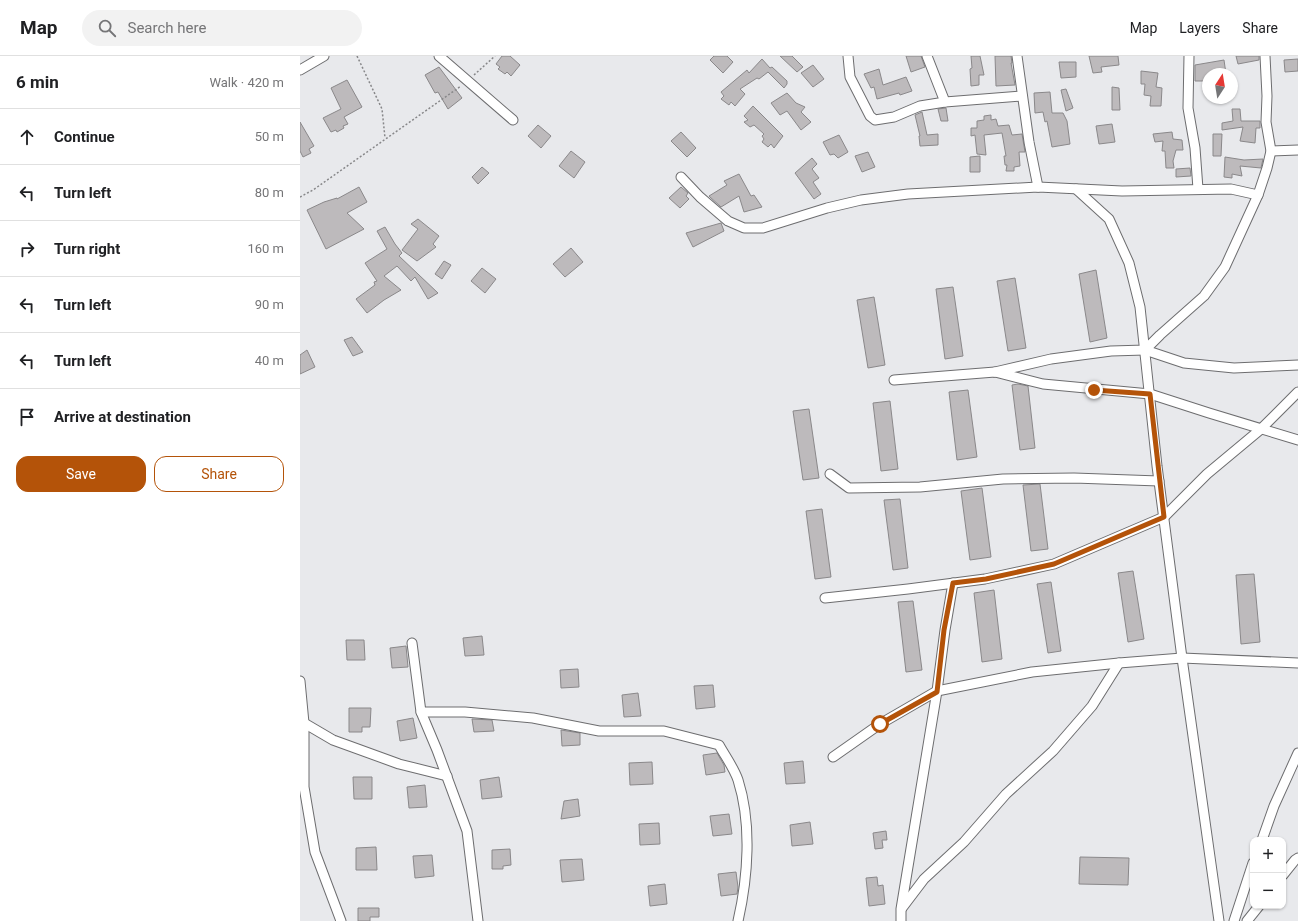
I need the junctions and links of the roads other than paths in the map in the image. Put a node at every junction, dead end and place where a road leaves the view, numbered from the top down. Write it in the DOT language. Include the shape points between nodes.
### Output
graph roads {
  1 [pos="324,56"];
  2 [pos="438,56"];
  3 [pos="848,56"];
  4 [pos="927,56"];
  5 [pos="1016,56"];
  6 [pos="1189,56"];
  7 [pos="1265,56"];
  8 [pos="449,59"];
  9 [pos="300,70"];
  10 [pos="1022,96"];
  11 [pos="945,102"];
  12 [pos="513,120"];
  13 [pos="1298,150"];
  14 [pos="1271,151"];
  15 [pos="681,177"];
  16 [pos="1038,188"];
  17 [pos="1076,189"];
  18 [pos="1198,189"];
  19 [pos="1258,195"];
  20 [pos="1145,350"];
  21 [pos="1298,365"];
  22 [pos="995,372"];
  23 [pos="894,380"];
  24 [pos="1298,392"];
  25 [pos="1150,394"];
  26 [pos="1261,429"];
  27 [pos="1298,440"];
  28 [pos="830,474"];
  29 [pos="1159,481"];
  30 [pos="1164,517"];
  31 [pos="953,583"];
  32 [pos="825,598"];
  33 [pos="412,643"];
  34 [pos="1182,658"];
  35 [pos="1119,663"];
  36 [pos="1298,663"];
  37 [pos="300,681"];
  38 [pos="937,692"];
  39 [pos="421,712"];
  40 [pos="302,721"];
  41 [pos="1298,753"];
  42 [pos="833,757"];
  43 [pos="447,776"];
  44 [pos="1263,837"];
  45 [pos="1298,858"];
  46 [pos="1250,872"];
  47 [pos="1285,873"];
  48 [pos="901,909"];
  49 [pos="1257,909"];
  50 [pos="341,921"];
  51 [pos="478,921"];
  52 [pos="738,921"];
  53 [pos="901,921"];
  54 [pos="1219,921"];
  55 [pos="1234,921"];
  56 [pos="1247,921"];
  1 -- 9 [label="street"];
  2 -- 8 [label="street"];
  3 -- 11 [label="street" via="850,76 870,116 875,120 894,117 920,106"];
  4 -- 11 [label="street"];
  5 -- 10 [label="street"];
  6 -- 18 [label="street" via="1188,108 1195,148"];
  7 -- 14 [label="street" via="1266,122"];
  8 -- 12 [label="street" via="468,81"];
  10 -- 11 [label="street"];
  10 -- 16 [label="street"];
  13 -- 14 [label="street"];
  14 -- 19 [label="street"];
  15 -- 16 [label="street" via="728,221 744,228 763,228 861,200 908,194"];
  16 -- 17 [label="street"];
  17 -- 18 [label="street"];
  17 -- 20 [label="street" via="1109,219 1129,263 1140,307"];
  18 -- 19 [label="street" via="1231,189"];
  19 -- 20 [label="street" via="1225,267 1204,296"];
  20 -- 21 [label="street" via="1184,362 1234,368"];
  20 -- 22 [label="street" via="1050,360"];
  20 -- 25 [label="street"];
  22 -- 23 [label="street"];
  22 -- 25 [label="street" via="1043,384"];
  24 -- 26 [label="street"];
  25 -- 26 [label="street"];
  25 -- 29 [label="street"];
  26 -- 27 [label="street"];
  26 -- 30 [label="street" via="1207,474"];
  28 -- 29 [label="street" via="849,488 920,487 1003,479"];
  29 -- 30 [label="street"];
  30 -- 31 [label="street" via="1054,564 986,579"];
  30 -- 34 [label="street"];
  31 -- 32 [label="street"];
  31 -- 38 [label="street" via="944,630"];
  33 -- 39 [label="street"];
  34 -- 35 [label="street"];
  34 -- 36 [label="street"];
  34 -- 54 [label="street"];
  35 -- 38 [label="street" via="1032,672"];
  35 -- 48 [label="street" via="1092,706 1053,751 1006,794 964,842 924,879"];
  37 -- 40 [label="street"];
  38 -- 42 [label="street" via="880,724"];
  38 -- 48 [label="street"];
  39 -- 43 [label="street"];
  39 -- 52 [label="street" via="465,712 533,718 599,731 664,731 719,745 738,779 747,824 746,877"];
  40 -- 43 [label="street" via="333,740 400,764"];
  40 -- 50 [label="street" via="304,787 314,852"];
  41 -- 44 [label="street"];
  43 -- 51 [label="street" via="467,831"];
  45 -- 47 [label="street"];
  46 -- 55 [label="street"];
  48 -- 53 [label="street"];
  49 -- 56 [label="street"];
}
